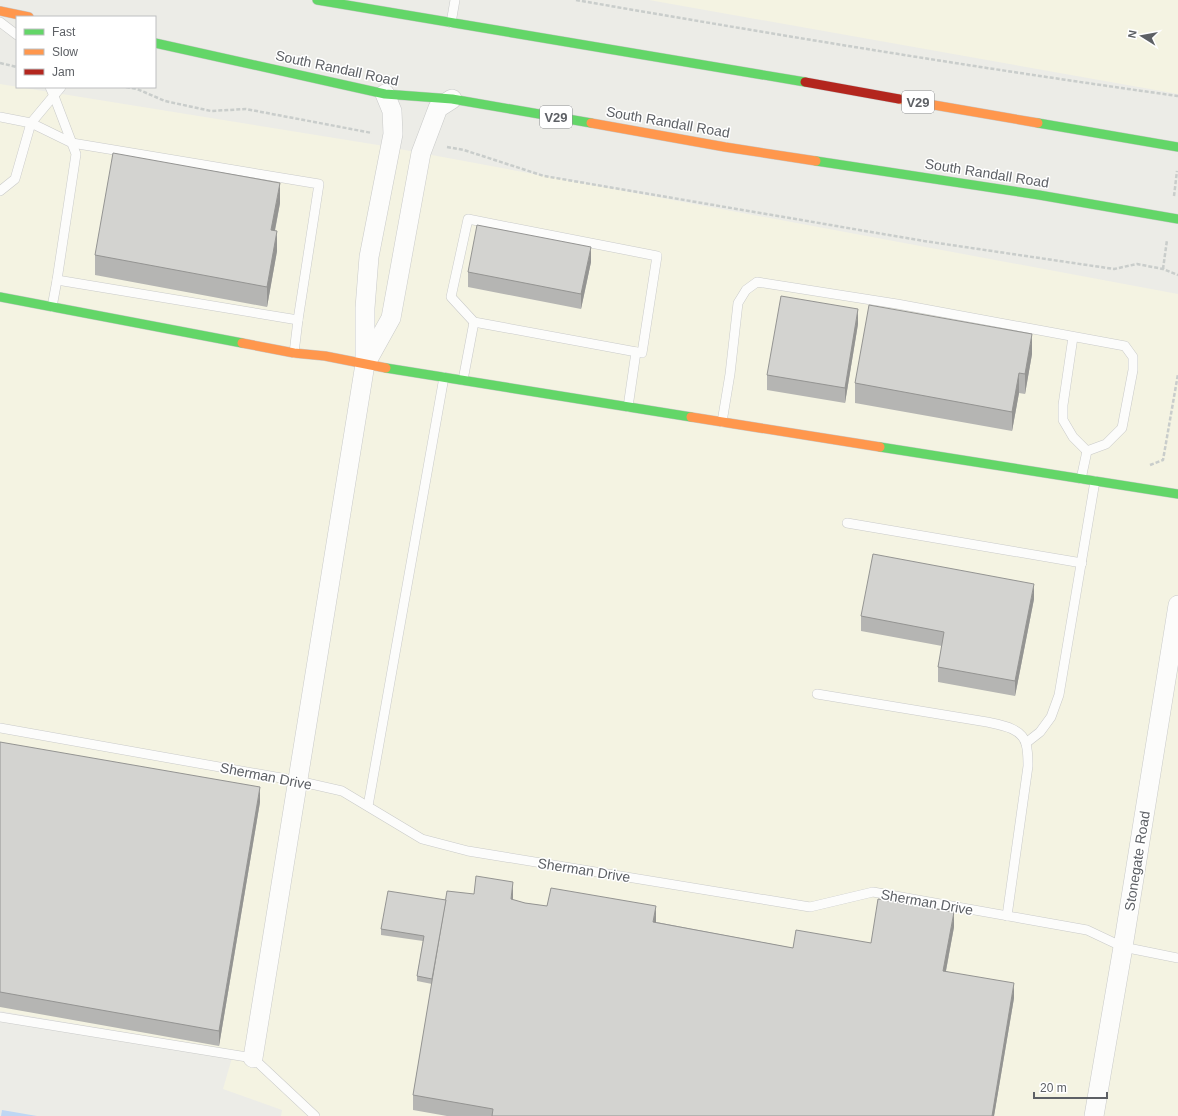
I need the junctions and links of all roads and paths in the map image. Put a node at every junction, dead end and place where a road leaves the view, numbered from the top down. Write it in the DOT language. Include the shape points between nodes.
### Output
graph roads {
  1 [pos="317,0"];
  2 [pos="455,0"];
  3 [pos="576,0"];
  4 [pos="381,3"];
  5 [pos="372,9"];
  6 [pos="0,11"];
  7 [pos="24,16"];
  8 [pos="0,22"];
  9 [pos="451,23"];
  10 [pos="16,34"];
  11 [pos="156,43"];
  12 [pos="0,63"];
  13 [pos="16,67"];
  14 [pos="50,88"];
  15 [pos="60,88"];
  16 [pos="132,88"];
  17 [pos="385,94"];
  18 [pos="54,96"];
  19 [pos="1178,96"];
  20 [pos="452,99"];
  21 [pos="0,117"];
  22 [pos="30,123"];
  23 [pos="345,127"];
  24 [pos="72,143"];
  25 [pos="1178,147"];
  26 [pos="464,150"];
  27 [pos="0,191"];
  28 [pos="1178,219"];
  29 [pos="1178,274"];
  30 [pos="57,280"];
  31 [pos="0,297"];
  32 [pos="52,307"];
  33 [pos="298,320"];
  34 [pos="474,322"];
  35 [pos="1073,337"];
  36 [pos="636,352"];
  37 [pos="294,353"];
  38 [pos="365,364"];
  39 [pos="1178,374"];
  40 [pos="444,377"];
  41 [pos="463,380"];
  42 [pos="628,407"];
  43 [pos="722,422"];
  44 [pos="1087,451"];
  45 [pos="1144,466"];
  46 [pos="1081,479"];
  47 [pos="1095,481"];
  48 [pos="1178,494"];
  49 [pos="848,523"];
  50 [pos="1082,563"];
  51 [pos="1178,605"];
  52 [pos="817,694"];
  53 [pos="0,728"];
  54 [pos="1026,743"];
  55 [pos="298,781"];
  56 [pos="368,806"];
  57 [pos="1007,916"];
  58 [pos="1123,947"];
  59 [pos="1178,958"];
  60 [pos="0,1017"];
  61 [pos="253,1058"];
  62 [pos="315,1116"];
  63 [pos="1094,1116"];
  1 -- 5 [label="main road, V29"];
  2 -- 9 [label="lane"];
  3 -- 19 [label="path" via="907,56"];
  4 -- 5 [label="lane"];
  5 -- 9 [label="main road, V29"];
  6 -- 7 [label="main road"];
  8 -- 10 [label="lane"];
  9 -- 25 [label="main road, V29"];
  11 -- 17 [label="main road, South Randall Road / V29"];
  12 -- 13 [label="path"];
  14 -- 18 [label="lane"];
  15 -- 18 [label="lane"];
  16 -- 23 [label="path" via="165,101 211,111 246,109"];
  17 -- 20 [label="main road, South Randall Road / V29"];
  17 -- 38 [label="street" via="392,111 394,134 370,257 365,308"];
  18 -- 22 [label="lane"];
  18 -- 24 [label="lane"];
  20 -- 28 [label="main road, South Randall Road / V29"];
  20 -- 38 [label="street" via="438,108 421,153 391,318"];
  21 -- 22 [label="lane"];
  22 -- 24 [label="lane"];
  22 -- 27 [label="lane" via="15,178"];
  24 -- 30 [label="lane" via="76,154"];
  24 -- 33 [label="lane" via="319,184"];
  26 -- 29 [label="path" via="559,179 924,241 1114,269 1137,264"];
  30 -- 32 [label="lane"];
  30 -- 33 [label="lane"];
  31 -- 32 [label="main road"];
  32 -- 37 [label="main road"];
  33 -- 37 [label="lane"];
  34 -- 36 [label="lane"];
  34 -- 36 [label="lane" via="451,297 468,219 657,256 642,353"];
  34 -- 41 [label="lane"];
  35 -- 43 [label="lane" via="897,304 757,282 746,290 738,303"];
  35 -- 44 [label="lane" via="1062,405 1063,420 1073,437"];
  35 -- 44 [label="lane" via="1125,346 1133,357 1122,428 1106,444"];
  36 -- 42 [label="lane"];
  37 -- 38 [label="main road"];
  38 -- 40 [label="main road"];
  38 -- 55 [label="street"];
  39 -- 45 [label="path" via="1163,460"];
  40 -- 41 [label="main road"];
  40 -- 56 [label="lane"];
  41 -- 42 [label="main road"];
  42 -- 43 [label="main road"];
  43 -- 46 [label="main road"];
  44 -- 46 [label="lane"];
  46 -- 47 [label="main road"];
  47 -- 48 [label="main road"];
  47 -- 50 [label="lane"];
  49 -- 50 [label="lane"];
  50 -- 54 [label="lane" via="1059,694 1050,717 1040,732"];
  51 -- 58 [label="street, Stonegate Road"];
  52 -- 54 [label="lane" via="1003,726 1018,732"];
  53 -- 55 [label="lane, Sherman Drive"];
  54 -- 57 [label="lane" via="1028,766"];
  55 -- 56 [label="lane, Sherman Drive" via="342,791"];
  55 -- 61 [label="street"];
  56 -- 57 [label="lane, Sherman Drive" via="422,839 474,852 810,907 873,892"];
  57 -- 58 [label="lane, Sherman Drive" via="1087,930"];
  58 -- 59 [label="lane, Sherman Drive"];
  58 -- 63 [label="street, Stonegate Road"];
  60 -- 61 [label="lane"];
  61 -- 62 [label="lane"];
}
